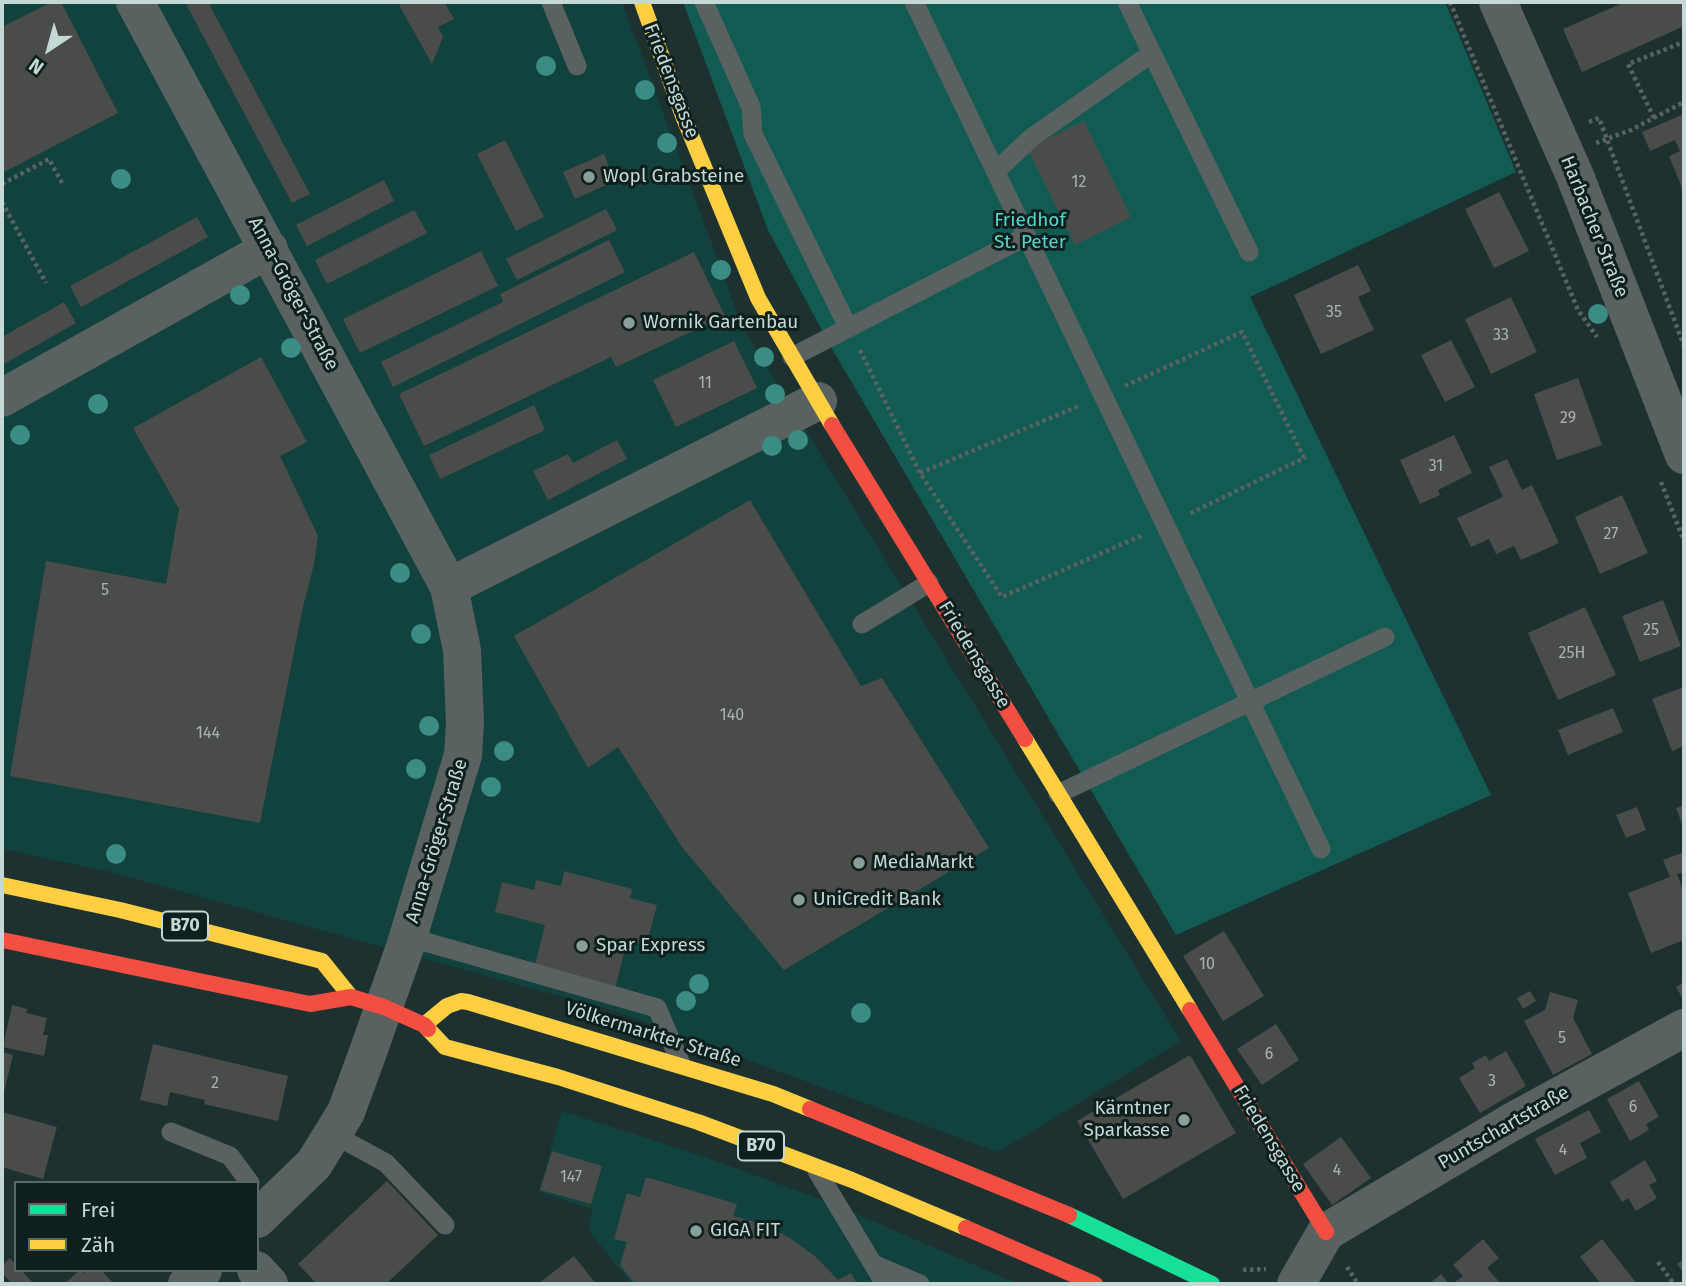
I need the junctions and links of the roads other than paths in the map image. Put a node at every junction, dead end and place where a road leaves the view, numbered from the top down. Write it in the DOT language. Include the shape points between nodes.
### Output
graph roads {
  1 [pos="135,2"];
  2 [pos="551,2"];
  3 [pos="642,2"];
  4 [pos="704,2"];
  5 [pos="914,2"];
  6 [pos="1127,2"];
  7 [pos="1498,2"];
  8 [pos="1152,52"];
  9 [pos="577,66"];
  10 [pos="996,171"];
  11 [pos="1027,236"];
  12 [pos="269,249"];
  13 [pos="1249,252"];
  14 [pos="848,327"];
  15 [pos="792,356"];
  16 [pos="2,398"];
  17 [pos="818,401"];
  18 [pos="1672,466"];
  19 [pos="929,583"];
  20 [pos="449,587"];
  21 [pos="862,624"];
  22 [pos="1385,637"];
  23 [pos="1252,702"];
  24 [pos="1058,794"];
  25 [pos="1321,849"];
  26 [pos="2,885"];
  27 [pos="408,937"];
  28 [pos="2,940"];
  29 [pos="368,1002"];
  30 [pos="424,1024"];
  31 [pos="1684,1028"];
  32 [pos="681,1065"];
  33 [pos="171,1132"];
  34 [pos="332,1134"];
  35 [pos="814,1166"];
  36 [pos="246,1181"];
  37 [pos="259,1199"];
  38 [pos="445,1225"];
  39 [pos="1326,1233"];
  40 [pos="873,1264"];
  41 [pos="201,1272"];
  42 [pos="1067,1279"];
  43 [pos="187,1284"];
  44 [pos="885,1284"];
  45 [pos="920,1284"];
  46 [pos="1095,1284"];
  47 [pos="1212,1284"];
  48 [pos="1296,1284"];
  1 -- 12 [label="street, Anna-Gröger-Straße"];
  2 -- 9 [label="lane"];
  3 -- 15 [label="main road, Friedensgasse" via="758,298"];
  4 -- 14 [label="lane" via="751,107 753,134"];
  5 -- 10 [label="lane"];
  6 -- 8 [label="lane"];
  7 -- 18 [label="street, Harbacher Straße" via="1565,155"];
  8 -- 10 [label="lane" via="1031,138"];
  8 -- 13 [label="lane"];
  10 -- 11 [label="lane"];
  11 -- 14 [label="lane"];
  11 -- 23 [label="lane"];
  12 -- 16 [label="street"];
  12 -- 20 [label="street, Anna-Gröger-Straße"];
  14 -- 15 [label="lane"];
  15 -- 17 [label="main road, Friedensgasse"];
  17 -- 19 [label="main road, Friedensgasse"];
  17 -- 20 [label="street"];
  19 -- 21 [label="lane"];
  19 -- 24 [label="main road, Friedensgasse"];
  20 -- 27 [label="street, Anna-Gröger-Straße" via="462,650 463,755"];
  22 -- 23 [label="lane"];
  23 -- 24 [label="lane"];
  23 -- 25 [label="lane"];
  24 -- 39 [label="main road, Friedensgasse"];
  26 -- 29 [label="main road, B70" via="322,961"];
  27 -- 29 [label="street, Anna-Gröger-Straße"];
  27 -- 32 [label="lane" via="656,1008"];
  28 -- 29 [label="main road" via="310,1004"];
  29 -- 30 [label="main road, B70"];
  29 -- 34 [label="street, Anna-Gröger-Straße" via="346,1112"];
  30 -- 32 [label="main road, Völkermarkter Straße" via="447,1006 468,1002"];
  30 -- 35 [label="main road, B70" via="445,1047 698,1122"];
  31 -- 39 [label="street, Puntschartstraße" via="1510,1123"];
  32 -- 47 [label="main road, Völkermarkter Straße" via="773,1094 869,1139 1078,1219"];
  33 -- 36 [label="lane" via="230,1156"];
  34 -- 37 [label="street, Anna-Gröger-Straße" via="314,1164"];
  34 -- 38 [label="lane" via="386,1163"];
  35 -- 40 [label="lane"];
  35 -- 42 [label="main road, B70" via="854,1174"];
  39 -- 48 [label="street"];
  40 -- 44 [label="lane"];
  40 -- 45 [label="lane"];
  41 -- 43 [label="street"];
  42 -- 46 [label="main road, B70"];
}
